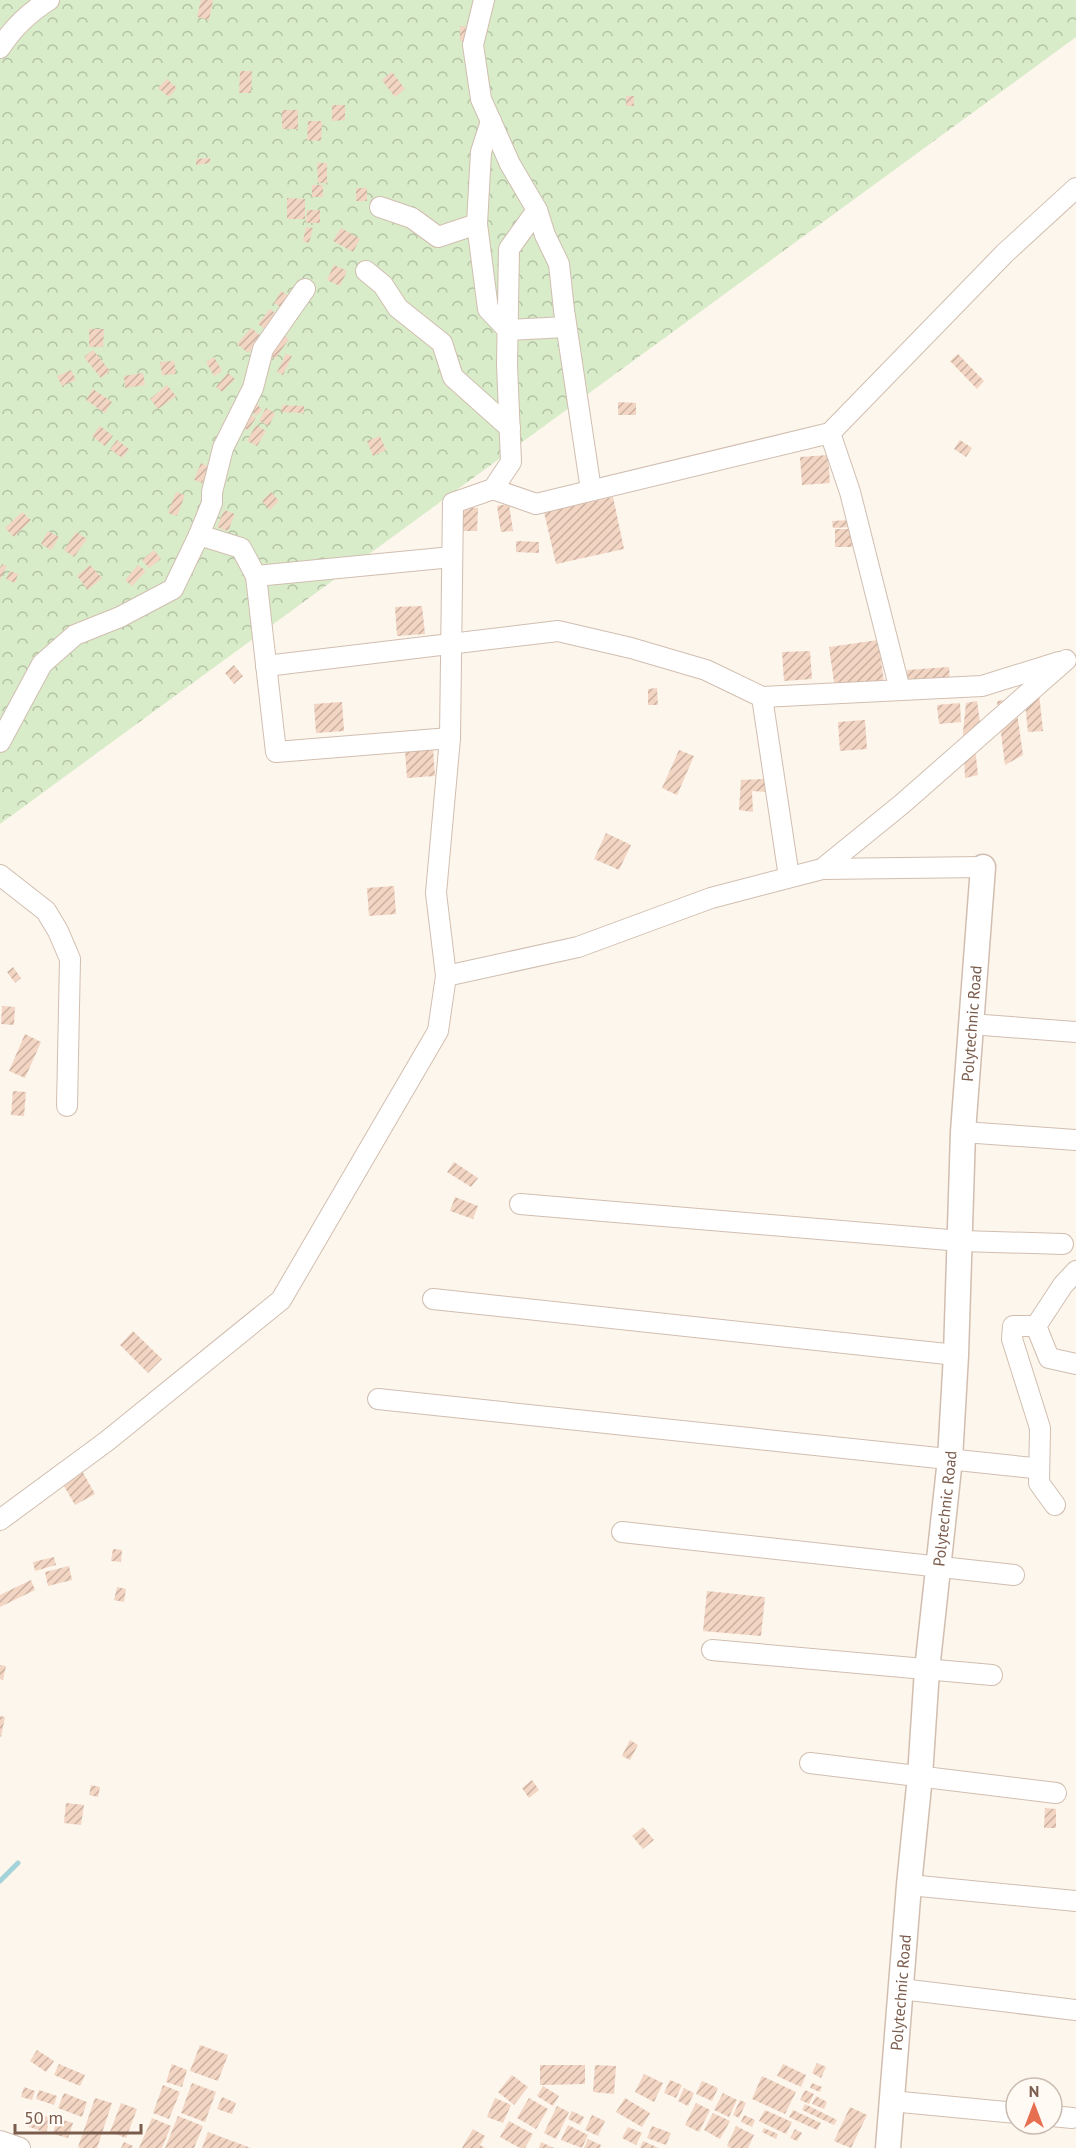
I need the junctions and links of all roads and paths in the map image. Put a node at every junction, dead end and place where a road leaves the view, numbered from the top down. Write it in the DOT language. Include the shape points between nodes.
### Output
graph roads {
  1 [pos="49,0"];
  2 [pos="484,0"];
  3 [pos="0,48"];
  4 [pos="491,122"];
  5 [pos="1076,188"];
  6 [pos="380,207"];
  7 [pos="537,210"];
  8 [pos="477,224"];
  9 [pos="366,271"];
  10 [pos="304,289"];
  11 [pos="567,327"];
  12 [pos="508,330"];
  13 [pos="510,428"];
  14 [pos="830,433"];
  15 [pos="493,489"];
  16 [pos="591,490"];
  17 [pos="199,536"];
  18 [pos="452,557"];
  19 [pos="256,576"];
  20 [pos="452,645"];
  21 [pos="1071,658"];
  22 [pos="266,666"];
  23 [pos="900,690"];
  24 [pos="762,697"];
  25 [pos="450,738"];
  26 [pos="0,742"];
  27 [pos="982,867"];
  28 [pos="822,868"];
  29 [pos="0,875"];
  30 [pos="789,877"];
  31 [pos="446,976"];
  32 [pos="970,1024"];
  33 [pos="1076,1032"];
  34 [pos="68,1106"];
  35 [pos="963,1132"];
  36 [pos="1076,1140"];
  37 [pos="520,1203"];
  38 [pos="961,1241"];
  39 [pos="1064,1244"];
  40 [pos="1076,1271"];
  41 [pos="433,1299"];
  42 [pos="1035,1326"];
  43 [pos="956,1355"];
  44 [pos="1076,1364"];
  45 [pos="378,1399"];
  46 [pos="950,1459"];
  47 [pos="1034,1468"];
  48 [pos="1055,1505"];
  49 [pos="0,1520"];
  50 [pos="622,1532"];
  51 [pos="939,1568"];
  52 [pos="1014,1575"];
  53 [pos="712,1650"];
  54 [pos="927,1670"];
  55 [pos="992,1675"];
  56 [pos="810,1763"];
  57 [pos="920,1776"];
  58 [pos="1056,1793"];
  59 [pos="909,1885"];
  60 [pos="1076,1901"];
  61 [pos="901,1989"];
  62 [pos="1076,2010"];
  63 [pos="891,2101"];
  64 [pos="1004,2112"];
  65 [pos="1064,2117"];
  66 [pos="1072,2118"];
  67 [pos="0,2141"];
  68 [pos="20,2148"];
  69 [pos="888,2148"];
  1 -- 3 [label="street" via="36,8"];
  2 -- 4 [label="street" via="473,45 481,99"];
  4 -- 7 [label="street"];
  4 -- 8 [label="street" via="482,152"];
  5 -- 14 [label="street" via="1005,253"];
  6 -- 8 [label="street" via="412,219 438,237"];
  7 -- 11 [label="street" via="559,264"];
  7 -- 12 [label="street" via="509,249"];
  8 -- 12 [label="street" via="488,309"];
  9 -- 13 [label="street" via="383,285 398,308 442,343 453,377"];
  10 -- 17 [label="street" via="263,350 253,388 223,448 212,503"];
  11 -- 12 [label="street"];
  11 -- 16 [label="street"];
  12 -- 13 [label="street"];
  13 -- 15 [label="street" via="511,462"];
  14 -- 16 [label="street"];
  14 -- 23 [label="street" via="850,492"];
  15 -- 16 [label="street" via="536,504"];
  15 -- 18 [label="street" via="453,503"];
  17 -- 19 [label="street" via="241,548"];
  17 -- 26 [label="street" via="173,589 75,635 42,664"];
  18 -- 19 [label="street"];
  18 -- 20 [label="street"];
  19 -- 22 [label="street"];
  20 -- 22 [label="street"];
  20 -- 24 [label="street" via="558,631 706,670"];
  20 -- 25 [label="street"];
  21 -- 23 [label="street" via="982,686"];
  21 -- 28 [label="street"];
  22 -- 25 [label="street" via="276,752"];
  23 -- 24 [label="street"];
  24 -- 30 [label="street"];
  25 -- 31 [label="street" via="436,893"];
  27 -- 28 [label="street"];
  27 -- 32 [label="street, Polytechnic Road"];
  28 -- 30 [label="street"];
  29 -- 34 [label="street" via="45,911 70,959"];
  30 -- 31 [label="street" via="711,898 578,947"];
  31 -- 49 [label="street" via="438,1031 281,1300 107,1441"];
  32 -- 33 [label="street"];
  32 -- 35 [label="street, Polytechnic Road"];
  35 -- 36 [label="street"];
  35 -- 38 [label="street, Polytechnic Road"];
  37 -- 38 [label="street"];
  38 -- 39 [label="street"];
  38 -- 43 [label="street, Polytechnic Road"];
  40 -- 42 [label="street"];
  41 -- 43 [label="street"];
  42 -- 44 [label="street" via="1050,1358"];
  42 -- 48 [label="street" via="1013,1326 1012,1340 1040,1428 1039,1483"];
  43 -- 46 [label="street, Polytechnic Road"];
  45 -- 46 [label="street"];
  46 -- 47 [label="street"];
  46 -- 51 [label="street, Polytechnic Road"];
  50 -- 51 [label="street"];
  51 -- 52 [label="street"];
  51 -- 54 [label="street, Polytechnic Road"];
  53 -- 54 [label="street"];
  54 -- 55 [label="street"];
  54 -- 57 [label="street, Polytechnic Road"];
  56 -- 57 [label="street"];
  57 -- 58 [label="street"];
  57 -- 59 [label="street, Polytechnic Road"];
  59 -- 60 [label="street"];
  59 -- 61 [label="street, Polytechnic Road"];
  61 -- 62 [label="street"];
  61 -- 63 [label="street, Polytechnic Road"];
  63 -- 64 [label="street"];
  63 -- 69 [label="street, Polytechnic Road"];
  65 -- 66 [label="street"];
  67 -- 68 [label="street"];
}
